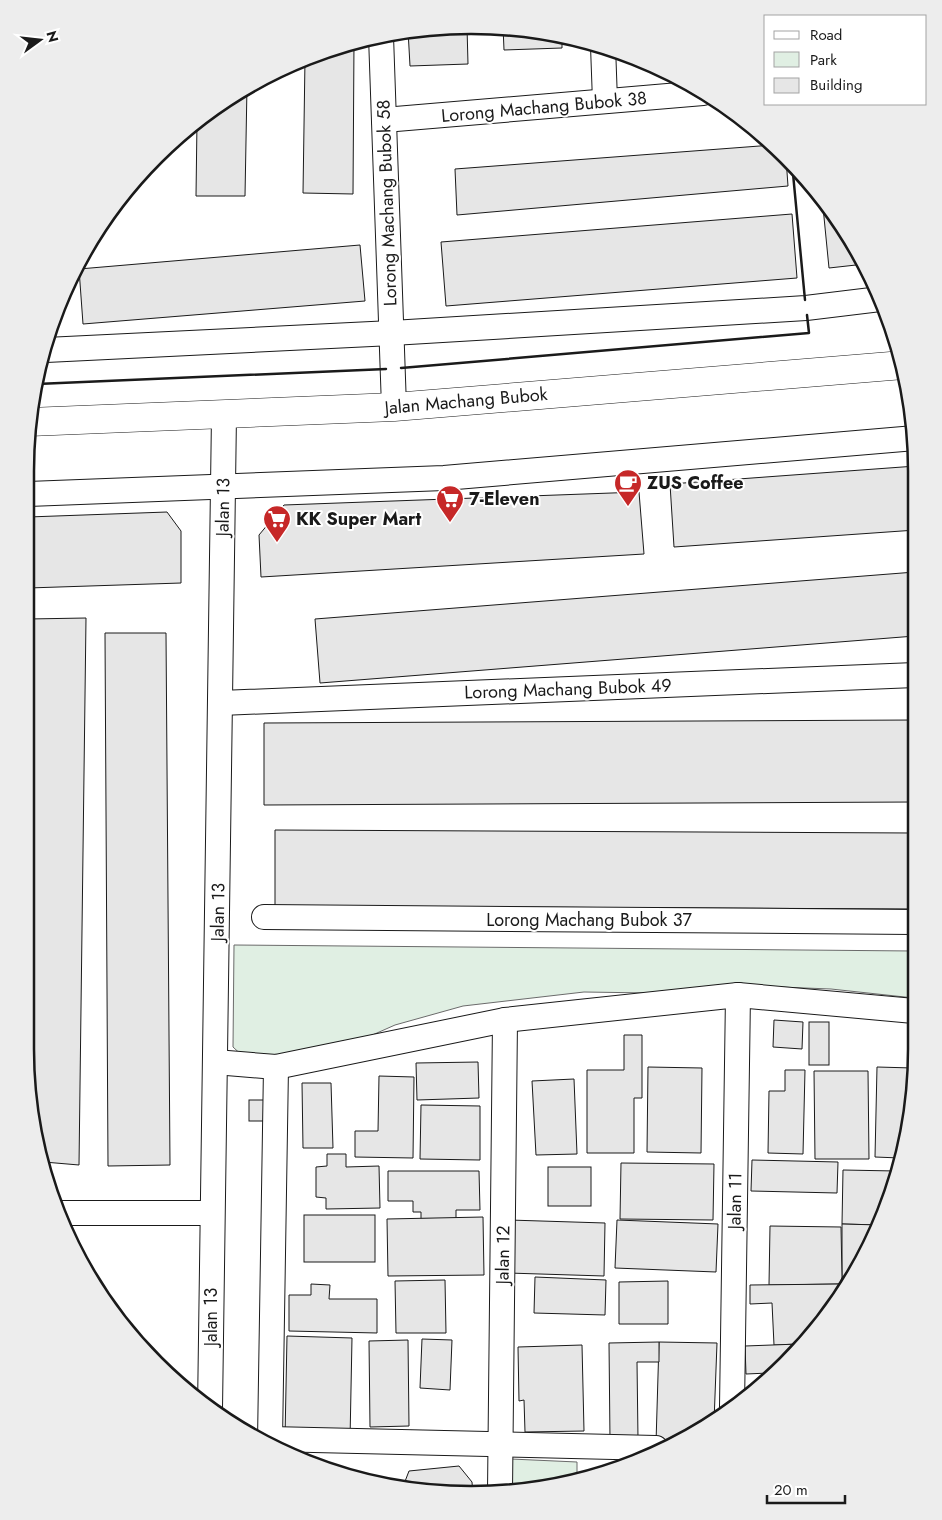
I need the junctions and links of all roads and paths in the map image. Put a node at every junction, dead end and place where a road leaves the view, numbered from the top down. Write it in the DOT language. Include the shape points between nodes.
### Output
graph roads {
  1 [pos="381,43"];
  2 [pos="603,55"];
  3 [pos="693,94"];
  4 [pos="605,101"];
  5 [pos="384,120"];
  6 [pos="873,300"];
  7 [pos="392,332"];
  8 [pos="51,350"];
  9 [pos="895,366"];
  10 [pos="394,407"];
  11 [pos="224,415"];
  12 [pos="36,422"];
  13 [pos="907,439"];
  14 [pos="223,486"];
  15 [pos="34,494"];
  16 [pos="908,675"];
  17 [pos="221,703"];
  18 [pos="264,918"];
  19 [pos="908,922"];
  20 [pos="738,995"];
  21 [pos="908,1010"];
  22 [pos="505,1020"];
  23 [pos="215,1062"];
  24 [pos="276,1067"];
  25 [pos="66,1213"];
  26 [pos="212,1213"];
  27 [pos="210,1400"];
  28 [pos="732,1400"];
  29 [pos="270,1437"];
  30 [pos="276,1440"];
  31 [pos="501,1444"];
  32 [pos="649,1448"];
  33 [pos="500,1485"];
  1 -- 5 [label="street, Lorong Machang Bubok 58"];
  2 -- 4 [label="street"];
  3 -- 4 [label="street, Lorong Machang Bubok 38"];
  4 -- 5 [label="street, Lorong Machang Bubok 38"];
  5 -- 7 [label="street, Lorong Machang Bubok 58"];
  6 -- 7 [label="street" via="806,308"];
  7 -- 8 [label="street"];
  7 -- 10 [label="street, Lorong Machang Bubok 58"];
  9 -- 10 [label="main road, Jalan Machang Bubok"];
  10 -- 11 [label="main road, Jalan Machang Bubok"];
  11 -- 12 [label="main road, Jalan Machang Bubok"];
  11 -- 14 [label="street, Jalan 13"];
  13 -- 14 [label="street" via="444,478"];
  14 -- 15 [label="street"];
  14 -- 17 [label="street, Jalan 13"];
  16 -- 17 [label="street, Lorong Machang Bubok 49"];
  17 -- 23 [label="street, Jalan 13"];
  18 -- 19 [label="street, Lorong Machang Bubok 37"];
  20 -- 21 [label="street"];
  20 -- 22 [label="street"];
  20 -- 28 [label="street, Jalan 11"];
  22 -- 24 [label="street"];
  22 -- 31 [label="street, Jalan 12"];
  23 -- 24 [label="street"];
  23 -- 26 [label="street, Jalan 13"];
  24 -- 29 [label="street"];
  25 -- 26 [label="street"];
  26 -- 27 [label="street, Jalan 13"];
  30 -- 31 [label="street"];
  31 -- 32 [label="street"];
  31 -- 33 [label="street, Jalan 12"];
}
